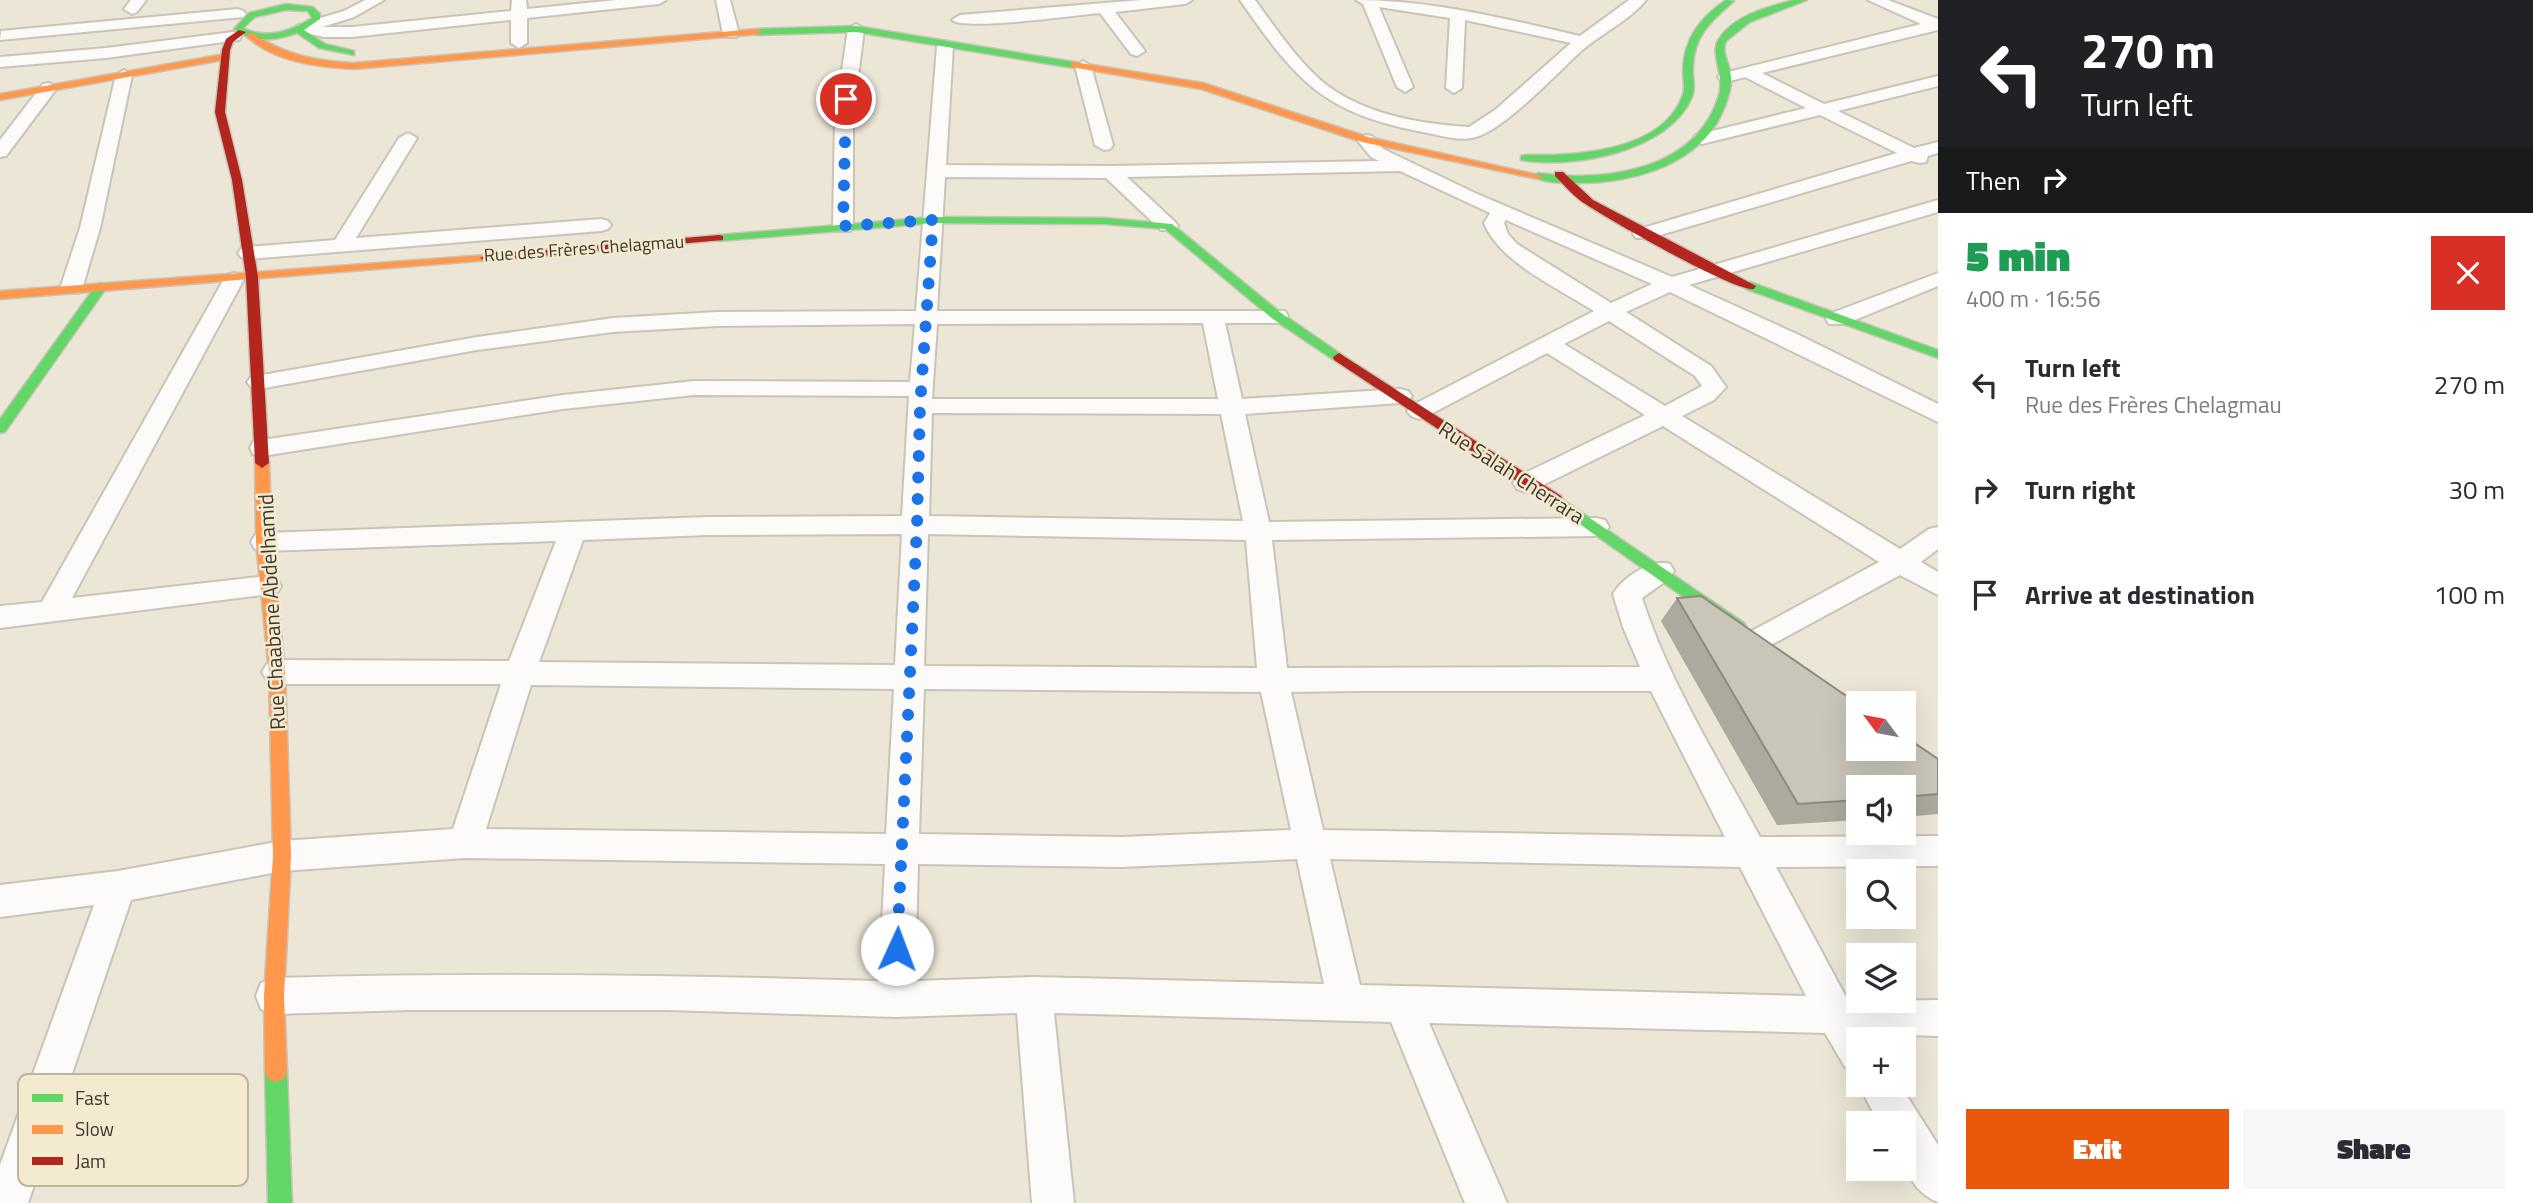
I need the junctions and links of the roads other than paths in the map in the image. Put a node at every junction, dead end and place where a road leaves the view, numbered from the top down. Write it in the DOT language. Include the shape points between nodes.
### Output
graph roads {
  1 [pos="377,0"];
  2 [pos="660,0"];
  3 [pos="723,0"];
  4 [pos="1185,0"];
  5 [pos="1247,0"];
  6 [pos="1363,0"];
  7 [pos="1639,0"];
  8 [pos="1732,0"];
  9 [pos="1803,0"];
  10 [pos="1875,0"];
  11 [pos="1369,1"];
  12 [pos="327,2"];
  13 [pos="953,3"];
  14 [pos="135,5"];
  15 [pos="290,5"];
  16 [pos="519,7"];
  17 [pos="1105,9"];
  18 [pos="96,12"];
  19 [pos="68,14"];
  20 [pos="1458,14"];
  21 [pos="167,22"];
  22 [pos="241,23"];
  23 [pos="1937,25"];
  24 [pos="730,28"];
  25 [pos="85,29"];
  26 [pos="299,29"];
  27 [pos="856,29"];
  28 [pos="945,33"];
  29 [pos="994,35"];
  30 [pos="1,36"];
  31 [pos="1583,41"];
  32 [pos="519,43"];
  33 [pos="1114,48"];
  34 [pos="1143,52"];
  35 [pos="263,53"];
  36 [pos="0,62"];
  37 [pos="245,62"];
  38 [pos="224,63"];
  39 [pos="1083,66"];
  40 [pos="1747,72"];
  41 [pos="124,75"];
  42 [pos="1726,77"];
  43 [pos="1938,80"];
  44 [pos="1254,86"];
  45 [pos="1405,87"];
  46 [pos="49,88"];
  47 [pos="1454,88"];
  48 [pos="0,97"];
  49 [pos="1824,110"];
  50 [pos="1472,133"];
  51 [pos="408,138"];
  52 [pos="1702,139"];
  53 [pos="1366,140"];
  54 [pos="1104,145"];
  55 [pos="1938,147"];
  56 [pos="1458,148"];
  57 [pos="1611,148"];
  58 [pos="0,152"];
  59 [pos="1433,154"];
  60 [pos="1912,154"];
  61 [pos="1560,159"];
  62 [pos="1404,166"];
  63 [pos="1647,166"];
  64 [pos="1938,166"];
  65 [pos="937,171"];
  66 [pos="1111,172"];
  67 [pos="1566,182"];
  68 [pos="1938,206"];
  69 [pos="1501,211"];
  70 [pos="933,220"];
  71 [pos="601,225"];
  72 [pos="843,226"];
  73 [pos="1168,226"];
  74 [pos="1643,234"];
  75 [pos="341,246"];
  76 [pos="248,253"];
  77 [pos="1717,272"];
  78 [pos="243,278"];
  79 [pos="1938,279"];
  80 [pos="1668,285"];
  81 [pos="101,287"];
  82 [pos="71,289"];
  83 [pos="0,295"];
  84 [pos="1611,311"];
  85 [pos="1277,316"];
  86 [pos="925,318"];
  87 [pos="1213,318"];
  88 [pos="1837,318"];
  89 [pos="1549,345"];
  90 [pos="1938,354"];
  91 [pos="259,382"];
  92 [pos="1400,396"];
  93 [pos="921,397"];
  94 [pos="1231,407"];
  95 [pos="1419,411"];
  96 [pos="1664,414"];
  97 [pos="1938,414"];
  98 [pos="0,429"];
  99 [pos="262,448"];
  100 [pos="1526,482"];
  101 [pos="917,525"];
  102 [pos="1597,527"];
  103 [pos="1258,531"];
  104 [pos="573,532"];
  105 [pos="1938,536"];
  106 [pos="264,542"];
  107 [pos="1901,562"];
  108 [pos="1660,571"];
  109 [pos="1938,585"];
  110 [pos="267,586"];
  111 [pos="50,612"];
  112 [pos="0,617"];
  113 [pos="1763,645"];
  114 [pos="277,672"];
  115 [pos="520,672"];
  116 [pos="910,675"];
  117 [pos="1273,679"];
  118 [pos="1660,679"];
  119 [pos="465,843"];
  120 [pos="1310,844"];
  121 [pos="900,850"];
  122 [pos="1938,851"];
  123 [pos="1752,852"];
  124 [pos="282,856"];
  125 [pos="118,887"];
  126 [pos="0,901"];
  127 [pos="1034,995"];
  128 [pos="274,996"];
  129 [pos="896,999"];
  130 [pos="1346,1003"];
  131 [pos="1402,1004"];
  132 [pos="1835,1015"];
  133 [pos="1938,1018"];
  134 [pos="1846,1034"];
  135 [pos="52,1074"];
  136 [pos="1916,1146"];
  137 [pos="18,1172"];
  138 [pos="1938,1182"];
  139 [pos="7,1203"];
  140 [pos="280,1203"];
  141 [pos="1053,1203"];
  142 [pos="1486,1203"];
  1 -- 26 [label="street"];
  2 -- 16 [label="street"];
  3 -- 24 [label="street"];
  4 -- 17 [label="street"];
  5 -- 50 [label="street" via="1317,86 1335,97 1387,119"];
  6 -- 11 [label="street"];
  7 -- 31 [label="street"];
  8 -- 57 [label="main road" via="1701,23 1690,43 1687,95 1677,114 1655,134"];
  9 -- 42 [label="main road" via="1724,36 1718,51"];
  10 -- 23 [label="street"];
  11 -- 20 [label="street"];
  11 -- 45 [label="street"];
  12 -- 15 [label="street"];
  13 -- 28 [label="street"];
  14 -- 18 [label="street"];
  14 -- 21 [label="street" via="170,7"];
  15 -- 22 [label="main road" via="255,13"];
  15 -- 26 [label="main road" via="316,14 316,19"];
  16 -- 26 [label="street" via="344,32"];
  16 -- 32 [label="street"];
  17 -- 28 [label="street"];
  17 -- 34 [label="street"];
  18 -- 19 [label="street"];
  18 -- 25 [label="street"];
  20 -- 31 [label="street"];
  20 -- 47 [label="street"];
  21 -- 22 [label="street"];
  21 -- 25 [label="street"];
  22 -- 26 [label="main road"];
  22 -- 35 [label="main road"];
  22 -- 36 [label="street" via="106,53"];
  22 -- 38 [label="main road, Rue Chaabane Abdelhamid" via="229,41"];
  23 -- 40 [label="street"];
  24 -- 27 [label="main road"];
  24 -- 28 [label="main road" via="827,15"];
  24 -- 32 [label="main road"];
  24 -- 35 [label="main road" via="379,65 303,62"];
  25 -- 30 [label="street"];
  26 -- 32 [label="main road" via="322,47 377,55"];
  26 -- 35 [label="main road"];
  27 -- 28 [label="main road"];
  27 -- 72 [label="street" via="844,118"];
  28 -- 29 [label="main road" via="970,40 973,32"];
  28 -- 39 [label="main road"];
  28 -- 65 [label="street"];
  31 -- 50 [label="street" via="1509,107"];
  33 -- 34 [label="main road"];
  35 -- 38 [label="main road"];
  37 -- 38 [label="main road"];
  38 -- 41 [label="main road"];
  38 -- 76 [label="main road, Rue Chaabane Abdelhamid" via="220,111"];
  39 -- 53 [label="main road" via="1203,86"];
  39 -- 54 [label="street"];
  40 -- 42 [label="street"];
  40 -- 49 [label="street"];
  41 -- 46 [label="main road"];
  41 -- 82 [label="street" via="90,228"];
  42 -- 52 [label="main road" via="1721,105"];
  43 -- 49 [label="street"];
  44 -- 56 [label="main road" via="1349,121"];
  46 -- 48 [label="main road"];
  46 -- 58 [label="street"];
  49 -- 52 [label="street"];
  49 -- 60 [label="street"];
  50 -- 56 [label="street"];
  51 -- 75 [label="street"];
  52 -- 63 [label="main road" via="1678,155"];
  53 -- 59 [label="main road"];
  53 -- 62 [label="street" via="1377,153"];
  55 -- 60 [label="street"];
  56 -- 61 [label="main road"];
  57 -- 61 [label="main road"];
  57 -- 63 [label="main road"];
  59 -- 62 [label="street"];
  59 -- 67 [label="main road"];
  60 -- 64 [label="street"];
  60 -- 74 [label="street"];
  61 -- 67 [label="main road" via="1558,173"];
  62 -- 66 [label="street"];
  62 -- 69 [label="street"];
  63 -- 67 [label="main road" via="1606,180"];
  65 -- 66 [label="street"];
  65 -- 70 [label="street"];
  66 -- 73 [label="street"];
  67 -- 74 [label="main road" via="1589,202"];
  68 -- 77 [label="street"];
  69 -- 80 [label="street"];
  69 -- 84 [label="street" via="1494,223 1510,248"];
  70 -- 72 [label="main road, Rue des Frères Chelagmau"];
  70 -- 73 [label="main road, Rue des Frères Chelagmau"];
  70 -- 86 [label="street"];
  71 -- 75 [label="street"];
  72 -- 78 [label="main road, Rue des Frères Chelagmau"];
  73 -- 85 [label="main road, Rue Salah Cherrara"];
  74 -- 77 [label="main road"];
  75 -- 76 [label="street"];
  76 -- 78 [label="main road, Rue Chaabane Abdelhamid"];
  77 -- 80 [label="street"];
  77 -- 88 [label="main road" via="1775,298"];
  78 -- 81 [label="main road, Rue des Frères Chelagmau"];
  78 -- 91 [label="main road, Rue Chaabane Abdelhamid"];
  78 -- 111 [label="street"];
  79 -- 88 [label="street"];
  80 -- 84 [label="street"];
  80 -- 97 [label="street"];
  81 -- 82 [label="main road, Rue des Frères Chelagmau"];
  81 -- 98 [label="main road"];
  82 -- 83 [label="main road, Rue des Frères Chelagmau"];
  84 -- 89 [label="street"];
  84 -- 96 [label="street" via="1711,380 1714,387 1706,394"];
  85 -- 87 [label="street"];
  85 -- 92 [label="main road, Rue Salah Cherrara"];
  86 -- 87 [label="street"];
  86 -- 91 [label="street" via="688,319 586,327"];
  86 -- 93 [label="street"];
  87 -- 94 [label="street"];
  88 -- 90 [label="main road"];
  89 -- 95 [label="street"];
  89 -- 96 [label="street"];
  91 -- 99 [label="main road, Rue Chaabane Abdelhamid"];
  92 -- 94 [label="street"];
  92 -- 95 [label="main road, Rue Salah Cherrara"];
  93 -- 94 [label="street"];
  93 -- 99 [label="street" via="694,388 563,402"];
  93 -- 101 [label="street"];
  94 -- 103 [label="street"];
  95 -- 100 [label="main road, Rue Salah Cherrara"];
  96 -- 100 [label="street"];
  96 -- 107 [label="street"];
  99 -- 106 [label="main road, Rue Chaabane Abdelhamid"];
  100 -- 102 [label="main road, Rue Salah Cherrara"];
  101 -- 103 [label="street"];
  101 -- 104 [label="street"];
  101 -- 116 [label="street"];
  102 -- 103 [label="street"];
  102 -- 108 [label="main road, Rue Salah Cherrara"];
  103 -- 117 [label="street"];
  104 -- 106 [label="street"];
  104 -- 115 [label="street"];
  105 -- 107 [label="street"];
  106 -- 110 [label="main road, Rue Chaabane Abdelhamid"];
  107 -- 109 [label="street"];
  107 -- 113 [label="street"];
  108 -- 113 [label="main road, Rue Salah Cherrara"];
  108 -- 118 [label="street" via="1628,594"];
  110 -- 111 [label="street"];
  110 -- 114 [label="main road, Rue Chaabane Abdelhamid"];
  111 -- 112 [label="street"];
  114 -- 115 [label="street"];
  114 -- 124 [label="main road, Rue Chaabane Abdelhamid"];
  115 -- 116 [label="street"];
  115 -- 119 [label="street"];
  116 -- 117 [label="street"];
  116 -- 121 [label="street"];
  117 -- 118 [label="street"];
  117 -- 120 [label="street"];
  118 -- 123 [label="street"];
  119 -- 121 [label="street"];
  119 -- 124 [label="street"];
  120 -- 121 [label="street" via="1122,852"];
  120 -- 123 [label="street"];
  120 -- 130 [label="street"];
  121 -- 129 [label="street"];
  122 -- 123 [label="street"];
  123 -- 132 [label="street"];
  124 -- 125 [label="street"];
  124 -- 128 [label="main road, Rue Chaabane Abdelhamid"];
  125 -- 126 [label="street"];
  125 -- 135 [label="street"];
  127 -- 129 [label="street"];
  127 -- 130 [label="street"];
  127 -- 141 [label="street"];
  128 -- 129 [label="street" via="625,992"];
  128 -- 140 [label="main road, Rue Chaabane Abdelhamid"];
  130 -- 131 [label="street"];
  131 -- 132 [label="street"];
  131 -- 142 [label="street"];
  132 -- 133 [label="street"];
  132 -- 134 [label="street"];
  136 -- 138 [label="street"];
  137 -- 139 [label="street"];
}
